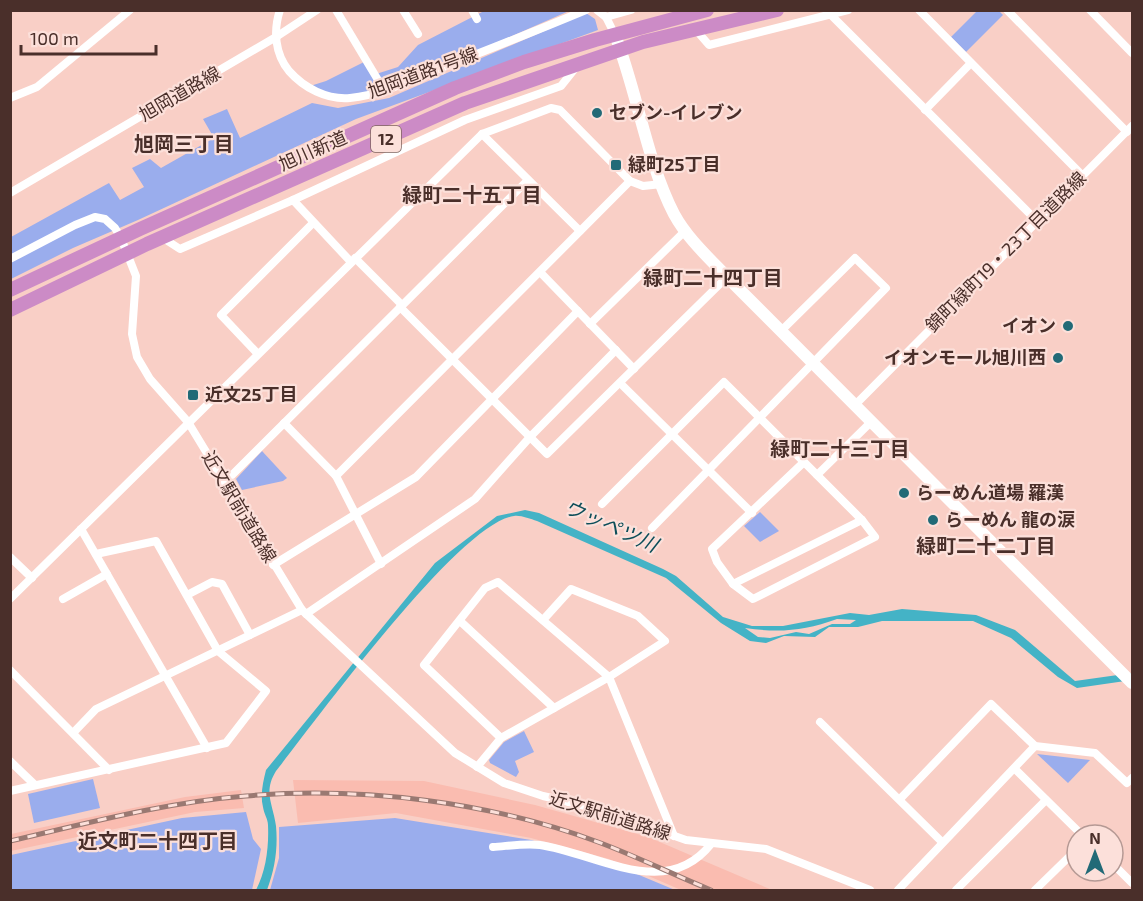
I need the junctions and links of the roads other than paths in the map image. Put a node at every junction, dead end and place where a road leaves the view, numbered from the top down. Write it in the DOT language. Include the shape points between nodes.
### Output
graph roads {
  1 [pos="130,10"];
  2 [pos="280,10"];
  3 [pos="317,10"];
  4 [pos="336,10"];
  5 [pos="403,10"];
  6 [pos="586,10"];
  7 [pos="597,10"];
  8 [pos="631,10"];
  9 [pos="707,10"];
  10 [pos="777,10"];
  11 [pos="848,10"];
  12 [pos="919,10"];
  13 [pos="1007,10"];
  14 [pos="1090,10"];
  15 [pos="831,15"];
  16 [pos="606,17"];
  17 [pos="696,30"];
  18 [pos="418,34"];
  19 [pos="615,35"];
  20 [pos="276,37"];
  21 [pos="621,49"];
  22 [pos="1132,53"];
  23 [pos="971,63"];
  24 [pos="579,64"];
  25 [pos="384,90"];
  26 [pos="10,98"];
  27 [pos="925,110"];
  28 [pos="1130,129"];
  29 [pos="482,134"];
  30 [pos="1082,175"];
  31 [pos="528,180"];
  32 [pos="630,181"];
  33 [pos="662,184"];
  34 [pos="10,192"];
  35 [pos="293,200"];
  36 [pos="1037,221"];
  37 [pos="313,223"];
  38 [pos="580,231"];
  39 [pos="685,231"];
  40 [pos="122,237"];
  41 [pos="163,238"];
  42 [pos="128,253"];
  43 [pos="10,260"];
  44 [pos="353,260"];
  45 [pos="540,272"];
  46 [pos="727,277"];
  47 [pos="10,290"];
  48 [pos="401,306"];
  49 [pos="10,310"];
  50 [pos="578,311"];
  51 [pos="590,324"];
  52 [pos="781,331"];
  53 [pos="616,350"];
  54 [pos="257,353"];
  55 [pos="453,359"];
  56 [pos="814,364"];
  57 [pos="634,369"];
  58 [pos="620,383"];
  59 [pos="492,399"];
  60 [pos="855,405"];
  61 [pos="760,418"];
  62 [pos="188,422"];
  63 [pos="871,422"];
  64 [pos="284,423"];
  65 [pos="671,434"];
  66 [pos="530,437"];
  67 [pos="804,462"];
  68 [pos="709,471"];
  69 [pos="817,475"];
  70 [pos="336,476"];
  71 [pos="225,482"];
  72 [pos="602,504"];
  73 [pos="752,513"];
  74 [pos="356,514"];
  75 [pos="862,520"];
  76 [pos="652,528"];
  77 [pos="81,529"];
  78 [pos="96,554"];
  79 [pos="10,557"];
  80 [pos="381,564"];
  81 [pos="273,565"];
  82 [pos="107,574"];
  83 [pos="32,578"];
  84 [pos="733,584"];
  85 [pos="187,596"];
  86 [pos="10,599"];
  87 [pos="63,599"];
  88 [pos="304,612"];
  89 [pos="543,620"];
  90 [pos="460,621"];
  91 [pos="250,635"];
  92 [pos="218,651"];
  93 [pos="10,670"];
  94 [pos="166,675"];
  95 [pos="609,677"];
  96 [pos="1132,683"];
  97 [pos="554,708"];
  98 [pos="820,722"];
  99 [pos="74,732"];
  100 [pos="501,738"];
  101 [pos="1035,746"];
  102 [pos="207,747"];
  103 [pos="10,761"];
  104 [pos="477,768"];
  105 [pos="1015,769"];
  106 [pos="108,770"];
  107 [pos="1132,778"];
  108 [pos="35,785"];
  109 [pos="10,791"];
  110 [pos="900,799"];
  111 [pos="1046,800"];
  112 [pos="1070,823"];
  113 [pos="674,836"];
  114 [pos="942,842"];
  115 [pos="711,844"];
  116 [pos="493,847"];
  117 [pos="1065,861"];
  118 [pos="870,891"];
  119 [pos="898,891"];
  120 [pos="956,891"];
  121 [pos="1035,891"];
  1 -- 26 [label="street" via="37,87"];
  2 -- 20 [label="street, 旭岡道路1号線"];
  3 -- 20 [label="street, 旭岡道路線"];
  4 -- 25 [label="street"];
  5 -- 18 [label="street"];
  6 -- 25 [label="street, 旭岡道路1号線"];
  7 -- 16 [label="street"];
  8 -- 16 [label="street"];
  9 -- 19 [label="highway, 旭川新道 / 12"];
  10 -- 17 [label="highway, 旭川新道 / 12"];
  11 -- 15 [label="street"];
  12 -- 23 [label="street"];
  13 -- 28 [label="street"];
  14 -- 22 [label="street"];
  15 -- 17 [label="street" via="709,45"];
  15 -- 27 [label="street"];
  16 -- 19 [label="street"];
  17 -- 21 [label="highway, 旭川新道 / 12"];
  19 -- 21 [label="main road"];
  19 -- 40 [label="highway, 旭川新道 / 12" via="455,88"];
  20 -- 25 [label="street, 旭岡道路1号線" via="285,66 306,87 334,98 349,99"];
  20 -- 34 [label="street, 旭岡道路線"];
  21 -- 24 [label="highway, 旭川新道 / 12"];
  21 -- 33 [label="main road"];
  23 -- 27 [label="street"];
  23 -- 30 [label="street"];
  24 -- 35 [label="street" via="561,86 465,120"];
  24 -- 41 [label="highway, 旭川新道 / 12" via="465,103"];
  27 -- 36 [label="street"];
  28 -- 30 [label="street, 錦町緑町19・23丁目道路線"];
  29 -- 31 [label="street"];
  29 -- 32 [label="street" via="551,108 560,110"];
  29 -- 44 [label="street"];
  30 -- 36 [label="street, 錦町緑町19・23丁目道路線"];
  31 -- 38 [label="street"];
  31 -- 48 [label="street"];
  32 -- 33 [label="street" via="643,186"];
  32 -- 38 [label="street"];
  33 -- 39 [label="main road"];
  35 -- 37 [label="street"];
  35 -- 41 [label="street" via="180,249"];
  36 -- 60 [label="street, 錦町緑町19・23丁目道路線"];
  37 -- 44 [label="street"];
  37 -- 54 [label="street" via="221,315"];
  38 -- 45 [label="street"];
  39 -- 46 [label="main road"];
  39 -- 51 [label="street"];
  40 -- 42 [label="street, 近文駅前道路線"];
  40 -- 43 [label="street" via="105,219 95,217"];
  40 -- 47 [label="highway, 旭川新道 / 12"];
  41 -- 42 [label="highway, 旭川新道 / 12"];
  42 -- 49 [label="highway, 旭川新道 / 12"];
  42 -- 62 [label="street, 近文駅前道路線" via="136,276 132,334 137,357 150,379"];
  44 -- 48 [label="street"];
  44 -- 54 [label="street"];
  45 -- 50 [label="street"];
  45 -- 55 [label="street"];
  46 -- 52 [label="main road"];
  46 -- 57 [label="street"];
  48 -- 55 [label="street"];
  48 -- 64 [label="street"];
  50 -- 51 [label="street"];
  50 -- 59 [label="street"];
  51 -- 53 [label="street"];
  52 -- 56 [label="main road"];
  52 -- 56 [label="street" via="855,258 886,288"];
  53 -- 57 [label="street"];
  53 -- 66 [label="street"];
  54 -- 62 [label="street"];
  55 -- 59 [label="street"];
  55 -- 70 [label="street"];
  56 -- 60 [label="main road"];
  56 -- 61 [label="street"];
  57 -- 58 [label="street"];
  58 -- 65 [label="street"];
  58 -- 66 [label="street" via="547,454"];
  59 -- 66 [label="street"];
  59 -- 74 [label="street" via="416,477"];
  60 -- 63 [label="main road"];
  61 -- 65 [label="street" via="724,382"];
  61 -- 67 [label="street"];
  61 -- 68 [label="street"];
  62 -- 71 [label="street, 近文駅前道路線"];
  62 -- 77 [label="street"];
  63 -- 69 [label="street"];
  63 -- 96 [label="main road"];
  64 -- 70 [label="street"];
  64 -- 71 [label="street"];
  65 -- 68 [label="street"];
  65 -- 72 [label="street"];
  66 -- 80 [label="street" via="475,499"];
  67 -- 69 [label="street"];
  67 -- 73 [label="street"];
  68 -- 73 [label="street"];
  68 -- 76 [label="street"];
  69 -- 75 [label="street"];
  70 -- 74 [label="street"];
  71 -- 81 [label="street, 近文駅前道路線"];
  73 -- 84 [label="street" via="712,549"];
  74 -- 80 [label="street"];
  74 -- 81 [label="street"];
  75 -- 84 [label="street"];
  75 -- 84 [label="street" via="875,537 753,599"];
  77 -- 78 [label="street"];
  77 -- 83 [label="street"];
  78 -- 82 [label="street"];
  78 -- 85 [label="street" via="156,541"];
  79 -- 83 [label="street"];
  80 -- 88 [label="street"];
  81 -- 88 [label="street, 近文駅前道路線"];
  82 -- 87 [label="street"];
  82 -- 94 [label="street"];
  83 -- 86 [label="street"];
  85 -- 91 [label="street" via="212,582 222,584"];
  85 -- 92 [label="street"];
  88 -- 91 [label="street"];
  88 -- 104 [label="street, 近文駅前道路線" via="455,753"];
  89 -- 90 [label="street" via="498,582 485,588"];
  89 -- 95 [label="street"];
  89 -- 95 [label="street" via="571,589 638,616 665,641"];
  90 -- 97 [label="street"];
  90 -- 100 [label="street" via="424,665"];
  91 -- 92 [label="street"];
  92 -- 94 [label="street"];
  92 -- 102 [label="street" via="266,691 226,743"];
  93 -- 99 [label="street"];
  94 -- 99 [label="street" via="96,709"];
  94 -- 102 [label="street"];
  95 -- 97 [label="street"];
  95 -- 113 [label="street"];
  97 -- 100 [label="street"];
  98 -- 110 [label="street"];
  99 -- 106 [label="street"];
  100 -- 104 [label="street"];
  101 -- 105 [label="street"];
  101 -- 107 [label="street" via="1095,753 1127,783"];
  101 -- 110 [label="street" via="991,704"];
  102 -- 106 [label="street"];
  103 -- 108 [label="street"];
  104 -- 113 [label="street, 近文駅前道路線" via="504,783 598,809"];
  105 -- 111 [label="street"];
  105 -- 114 [label="street"];
  106 -- 108 [label="street"];
  108 -- 109 [label="street"];
  110 -- 114 [label="street"];
  111 -- 112 [label="street"];
  111 -- 120 [label="street"];
  113 -- 115 [label="street, 近文駅前道路線"];
  114 -- 119 [label="street"];
  115 -- 116 [label="street" via="700,860 664,878 642,878 540,845"];
  115 -- 118 [label="street, 近文駅前道路線" via="766,849"];
  117 -- 121 [label="street"];
}
